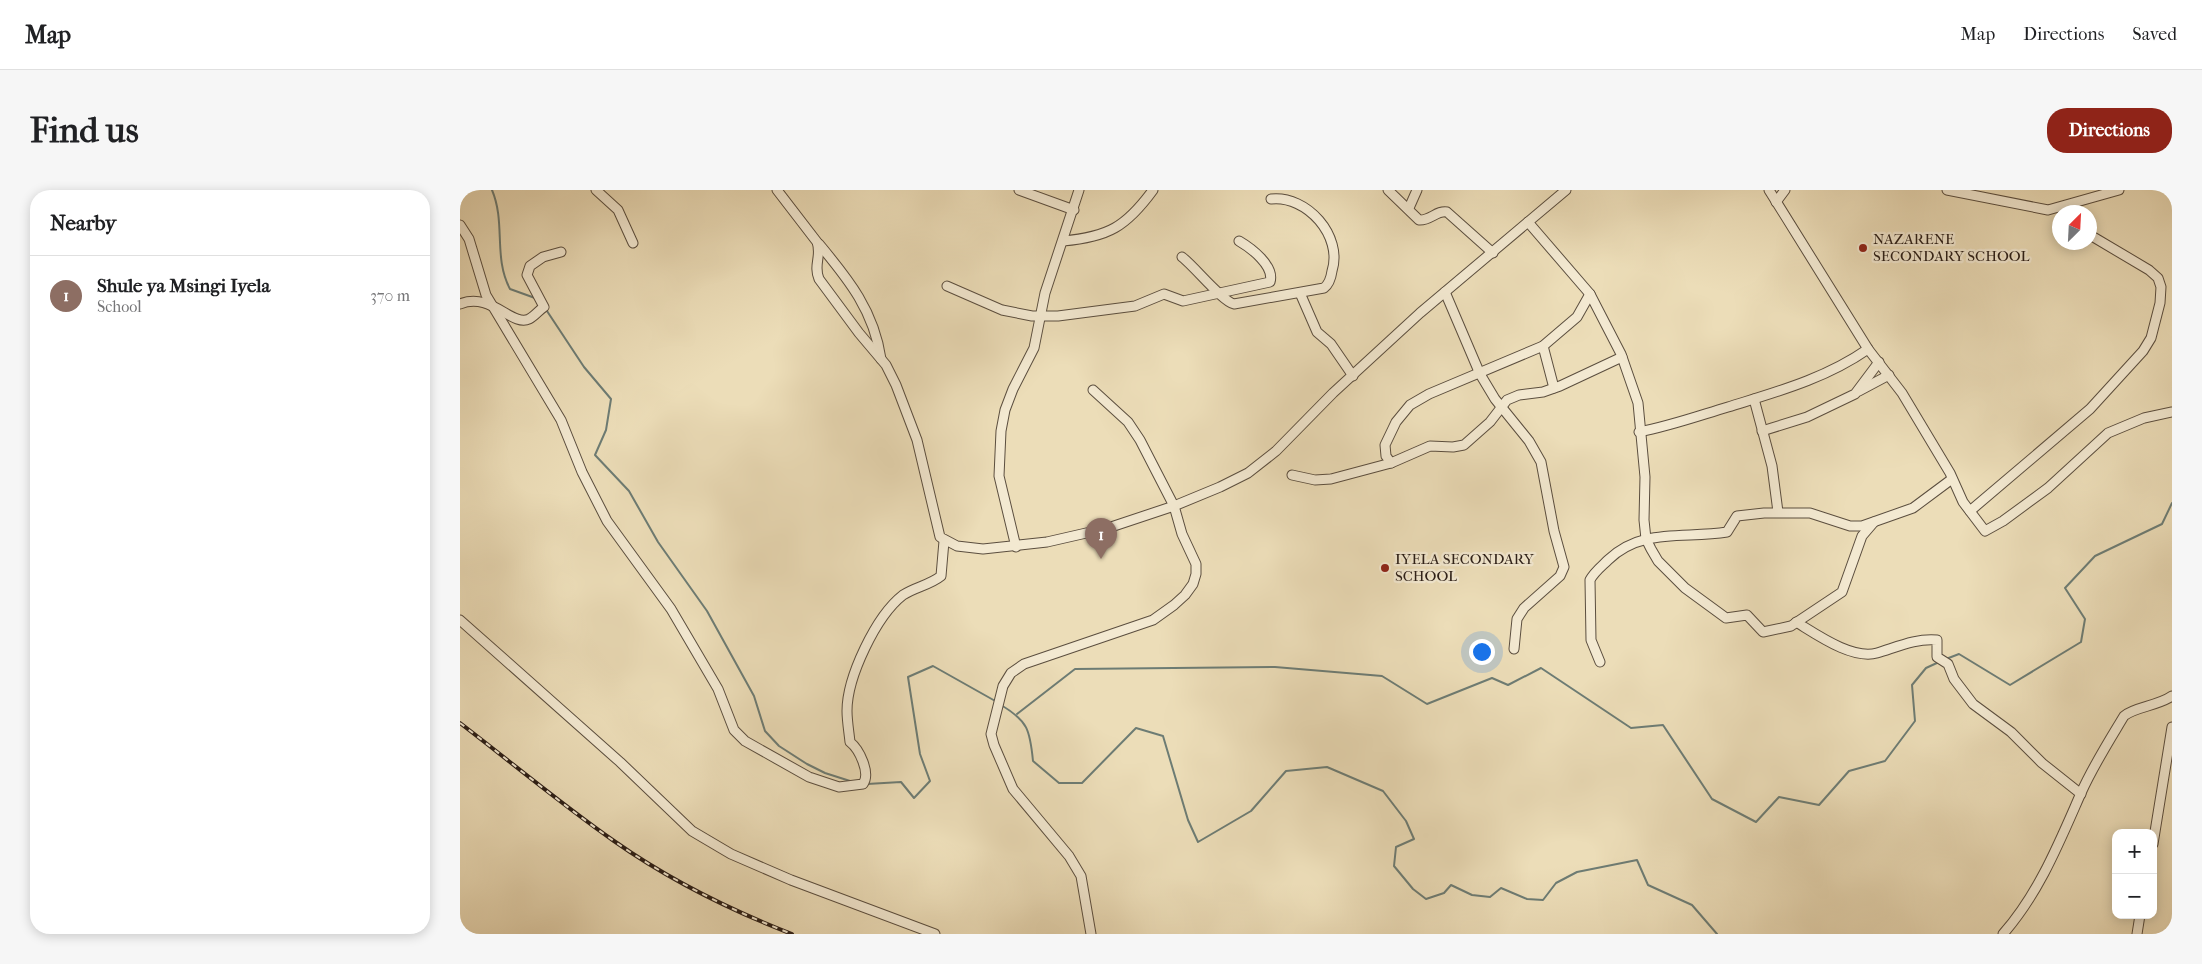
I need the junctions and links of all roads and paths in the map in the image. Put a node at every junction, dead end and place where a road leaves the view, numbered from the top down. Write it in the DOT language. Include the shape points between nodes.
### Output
graph roads {
  1 [pos="596,190"];
  2 [pos="777,190"];
  3 [pos="1019,190"];
  4 [pos="1079,190"];
  5 [pos="1153,190"];
  6 [pos="1388,190"];
  7 [pos="1417,190"];
  8 [pos="1566,190"];
  9 [pos="1769,190"];
  10 [pos="1785,190"];
  11 [pos="1948,190"];
  12 [pos="2118,190"];
  13 [pos="1271,199"];
  14 [pos="1776,202"];
  15 [pos="2076,205"];
  16 [pos="1409,208"];
  17 [pos="1074,210"];
  18 [pos="2052,210"];
  19 [pos="1528,222"];
  20 [pos="460,225"];
  21 [pos="2097,239"];
  22 [pos="1063,241"];
  23 [pos="1240,241"];
  24 [pos="817,242"];
  25 [pos="633,243"];
  26 [pos="561,252"];
  27 [pos="1493,253"];
  28 [pos="1182,257"];
  29 [pos="947,286"];
  30 [pos="1219,292"];
  31 [pos="1446,292"];
  32 [pos="1300,293"];
  33 [pos="1590,294"];
  34 [pos="460,304"];
  35 [pos="493,306"];
  36 [pos="1040,316"];
  37 [pos="1543,346"];
  38 [pos="1868,349"];
  39 [pos="1622,357"];
  40 [pos="881,359"];
  41 [pos="1879,362"];
  42 [pos="1480,374"];
  43 [pos="1889,375"];
  44 [pos="1353,376"];
  45 [pos="1554,388"];
  46 [pos="1093,390"];
  47 [pos="1855,394"];
  48 [pos="1754,399"];
  49 [pos="1501,406"];
  50 [pos="2172,412"];
  51 [pos="1762,431"];
  52 [pos="1640,432"];
  53 [pos="1391,463"];
  54 [pos="1292,475"];
  55 [pos="1952,479"];
  56 [pos="1174,506"];
  57 [pos="1970,511"];
  58 [pos="1778,512"];
  59 [pos="1874,522"];
  60 [pos="1646,538"];
  61 [pos="944,541"];
  62 [pos="1016,547"];
  63 [pos="460,620"];
  64 [pos="1796,622"];
  65 [pos="1514,649"];
  66 [pos="1600,662"];
  67 [pos="2172,696"];
  68 [pos="2172,727"];
  69 [pos="2081,794"];
  70 [pos="2155,829"];
  71 [pos="2139,919"];
  72 [pos="935,934"];
  73 [pos="1091,934"];
  74 [pos="2003,934"];
  75 [pos="2137,934"];
  1 -- 25 [label="street" via="618,210"];
  2 -- 24 [label="street"];
  3 -- 17 [label="street"];
  4 -- 17 [label="street"];
  5 -- 22 [label="street" via="1138,211 1117,228 1090,238"];
  6 -- 16 [label="street"];
  7 -- 16 [label="street"];
  8 -- 19 [label="street"];
  9 -- 14 [label="street"];
  10 -- 14 [label="street"];
  11 -- 18 [label="street"];
  12 -- 15 [label="street"];
  13 -- 32 [label="street" via="1287,200 1317,217 1334,248 1334,268 1327,286"];
  14 -- 38 [label="street"];
  16 -- 27 [label="street" via="1422,221 1448,212"];
  17 -- 22 [label="street"];
  19 -- 27 [label="street"];
  19 -- 33 [label="street"];
  20 -- 35 [label="street" via="469,239 482,284"];
  21 -- 57 [label="street" via="2158,278 2160,303 2151,338 2090,409"];
  22 -- 36 [label="street"];
  23 -- 30 [label="street" via="1259,257 1271,279 1261,285"];
  24 -- 40 [label="street" via="866,308 876,332"];
  24 -- 40 [label="street" via="820,252 816,269 820,279"];
  26 -- 35 [label="street" via="543,257 530,266 527,275 544,307 528,320 520,320"];
  27 -- 31 [label="street"];
  28 -- 30 [label="street"];
  29 -- 36 [label="street" via="1012,314"];
  30 -- 32 [label="street" via="1234,304"];
  30 -- 36 [label="street" via="1183,301 1164,294 1135,306"];
  31 -- 42 [label="street"];
  31 -- 44 [label="street"];
  32 -- 44 [label="street" via="1317,332 1331,344"];
  33 -- 37 [label="street" via="1577,317"];
  33 -- 39 [label="street"];
  34 -- 35 [label="street" via="476,300"];
  35 -- 61 [label="street" via="561,420 607,521 671,609 718,689 734,730 745,741 809,777 839,787 855,787 864,783 862,761 858,748 850,742 848,725 848,701 856,673 870,640 893,606 905,594 941,576"];
  36 -- 62 [label="street" via="1034,348 1013,389 1001,431 999,476"];
  37 -- 42 [label="street"];
  37 -- 45 [label="street"];
  38 -- 41 [label="street"];
  38 -- 48 [label="street" via="1800,384"];
  39 -- 45 [label="street"];
  39 -- 52 [label="street" via="1638,403"];
  40 -- 61 [label="street" via="896,385 917,440 937,529"];
  41 -- 43 [label="street"];
  41 -- 47 [label="street"];
  42 -- 49 [label="street"];
  42 -- 53 [label="street" via="1410,405 1396,422 1385,445 1385,453"];
  43 -- 47 [label="street"];
  43 -- 55 [label="street"];
  44 -- 56 [label="street" via="1262,463 1220,488"];
  45 -- 49 [label="street" via="1519,395"];
  46 -- 56 [label="street" via="1132,428"];
  47 -- 51 [label="street" via="1807,417"];
  48 -- 51 [label="street"];
  48 -- 52 [label="street" via="1681,423"];
  49 -- 53 [label="street" via="1490,422 1464,444 1430,446"];
  49 -- 65 [label="street" via="1523,431 1541,462 1564,567 1560,576 1524,608 1517,619"];
  50 -- 57 [label="street" via="2136,421 2108,433 2048,488 1987,531 1982,529"];
  51 -- 58 [label="street" via="1772,466"];
  52 -- 60 [label="street" via="1644,458"];
  53 -- 54 [label="street" via="1331,479 1315,480"];
  55 -- 57 [label="street"];
  55 -- 59 [label="street" via="1913,508"];
  56 -- 62 [label="street" via="1108,528"];
  56 -- 73 [label="street" via="1196,564 1193,584 1185,595 1153,620 1024,664 1011,673 998,698 994,716 991,734 1013,789 1082,876"];
  58 -- 59 [label="street" via="1821,515 1856,527"];
  58 -- 60 [label="street" via="1737,516 1725,533"];
  59 -- 64 [label="street" via="1862,536 1842,592"];
  60 -- 64 [label="street" via="1658,561 1676,580 1726,618 1746,615 1762,632 1785,628"];
  60 -- 66 [label="street" via="1615,553 1590,580 1591,640"];
  61 -- 62 [label="street" via="983,549"];
  63 -- 72 [label="street" via="620,762 692,831 731,854 791,880"];
  64 -- 69 [label="street" via="1841,648 1871,653 1907,643 1937,640 1937,657 1948,664 1965,695"];
  67 -- 69 [label="street" via="2124,716"];
  68 -- 70 [label="street"];
  69 -- 74 [label="street" via="2045,873"];
  71 -- 75 [label="street"];
}
